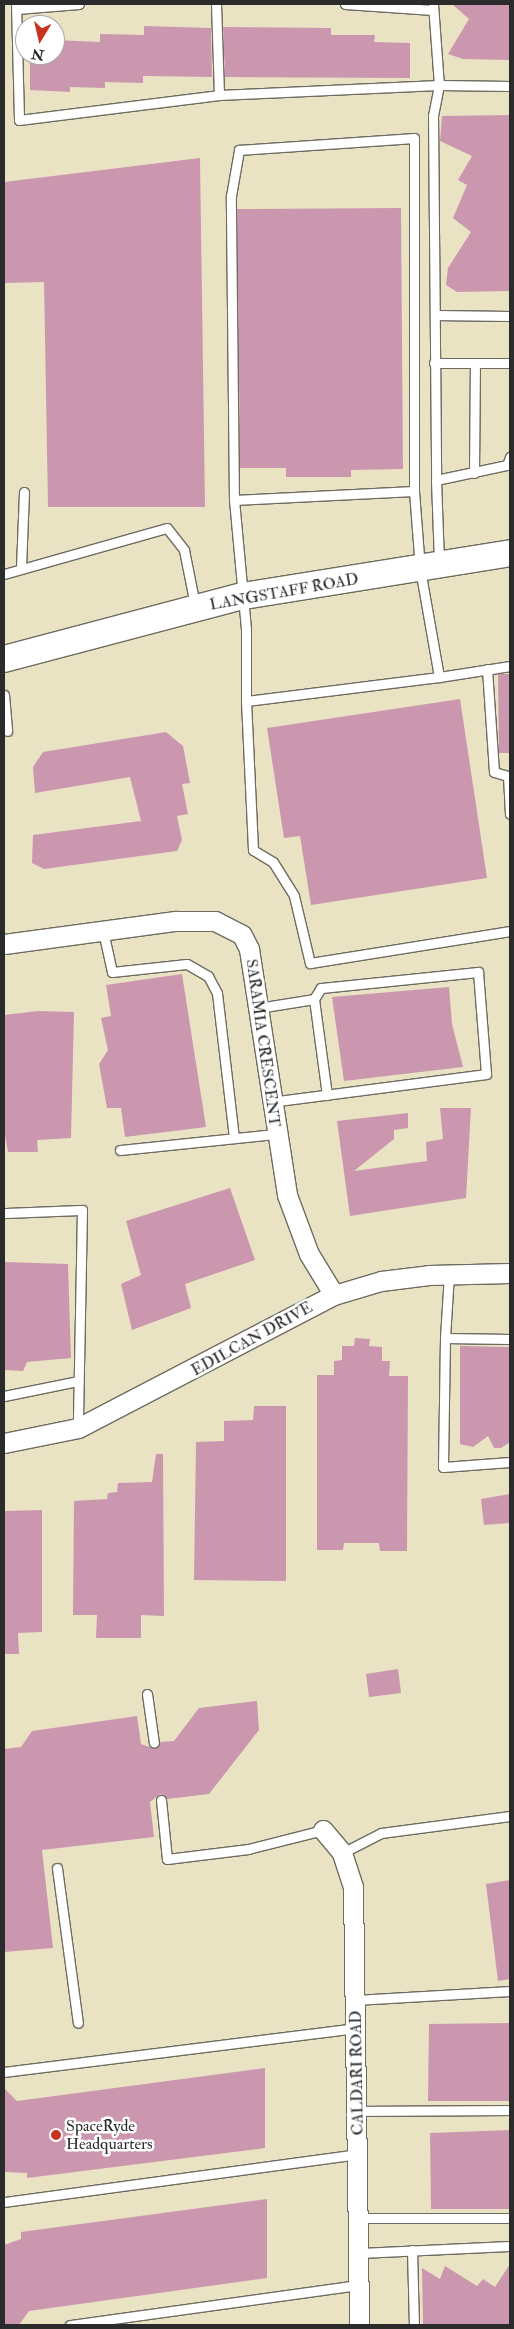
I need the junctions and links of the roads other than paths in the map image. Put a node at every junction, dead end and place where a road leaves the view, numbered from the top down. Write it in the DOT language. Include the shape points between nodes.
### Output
graph roads {
  1 [pos="79,4"];
  2 [pos="216,4"];
  3 [pos="345,4"];
  4 [pos="16,6"];
  5 [pos="433,7"];
  6 [pos="439,85"];
  7 [pos="510,86"];
  8 [pos="219,95"];
  9 [pos="434,315"];
  10 [pos="510,316"];
  11 [pos="434,363"];
  12 [pos="475,363"];
  13 [pos="510,363"];
  14 [pos="510,457"];
  15 [pos="474,473"];
  16 [pos="436,480"];
  17 [pos="414,491"];
  18 [pos="24,492"];
  19 [pos="234,500"];
  20 [pos="510,553"];
  21 [pos="21,567"];
  22 [pos="430,567"];
  23 [pos="4,574"];
  24 [pos="243,596"];
  25 [pos="196,608"];
  26 [pos="4,659"];
  27 [pos="510,666"];
  28 [pos="487,669"];
  29 [pos="439,677"];
  30 [pos="4,695"];
  31 [pos="246,701"];
  32 [pos="7,731"];
  33 [pos="510,814"];
  34 [pos="103,930"];
  35 [pos="510,931"];
  36 [pos="4,944"];
  37 [pos="314,999"];
  38 [pos="258,1008"];
  39 [pos="327,1095"];
  40 [pos="271,1102"];
  41 [pos="275,1134"];
  42 [pos="234,1138"];
  43 [pos="120,1150"];
  44 [pos="4,1213"];
  45 [pos="510,1273"];
  46 [pos="449,1274"];
  47 [pos="334,1295"];
  48 [pos="445,1338"];
  49 [pos="510,1339"];
  50 [pos="78,1381"];
  51 [pos="4,1396"];
  52 [pos="78,1428"];
  53 [pos="4,1443"];
  54 [pos="510,1462"];
  55 [pos="147,1694"];
  56 [pos="154,1743"];
  57 [pos="162,1800"];
  58 [pos="510,1816"];
  59 [pos="324,1830"];
  60 [pos="342,1853"];
  61 [pos="57,1868"];
  62 [pos="510,1991"];
  63 [pos="355,2000"];
  64 [pos="78,2023"];
  65 [pos="356,2028"];
  66 [pos="4,2072"];
  67 [pos="357,2110"];
  68 [pos="510,2110"];
  69 [pos="358,2154"];
  70 [pos="4,2202"];
  71 [pos="359,2218"];
  72 [pos="510,2218"];
  73 [pos="510,2246"];
  74 [pos="412,2250"];
  75 [pos="359,2253"];
  76 [pos="359,2285"];
  77 [pos="70,2325"];
  78 [pos="359,2325"];
  79 [pos="414,2325"];
  1 -- 4 [label="lane"];
  2 -- 8 [label="lane"];
  3 -- 5 [label="lane"];
  4 -- 8 [label="lane" via="19,120"];
  5 -- 6 [label="lane"];
  6 -- 7 [label="lane"];
  6 -- 8 [label="lane"];
  6 -- 9 [label="lane" via="432,115"];
  9 -- 10 [label="lane"];
  9 -- 11 [label="lane"];
  11 -- 12 [label="lane"];
  11 -- 16 [label="lane"];
  12 -- 13 [label="lane"];
  12 -- 15 [label="lane"];
  14 -- 15 [label="lane" via="507,464"];
  15 -- 16 [label="lane"];
  16 -- 22 [label="lane"];
  17 -- 19 [label="lane"];
  17 -- 19 [label="lane" via="414,138 239,150 231,196"];
  17 -- 22 [label="lane"];
  18 -- 21 [label="lane"];
  19 -- 24 [label="lane"];
  20 -- 22 [label="street, LANGSTAFF ROAD"];
  21 -- 23 [label="lane"];
  21 -- 25 [label="lane" via="167,528 184,550"];
  22 -- 24 [label="street, LANGSTAFF ROAD"];
  22 -- 29 [label="lane"];
  24 -- 25 [label="street, LANGSTAFF ROAD"];
  24 -- 31 [label="lane"];
  25 -- 26 [label="street, LANGSTAFF ROAD"];
  27 -- 28 [label="lane"];
  28 -- 29 [label="lane"];
  28 -- 33 [label="lane" via="494,772 508,776"];
  29 -- 31 [label="lane"];
  30 -- 32 [label="lane"];
  31 -- 35 [label="lane" via="253,850 273,862 294,896 310,962"];
  34 -- 36 [label="street, SARAMIA CRESCENT"];
  34 -- 38 [label="street, SARAMIA CRESCENT" via="175,921 215,920 231,926 249,949"];
  34 -- 42 [label="lane" via="112,972 186,964 208,976 217,993"];
  37 -- 38 [label="lane"];
  37 -- 39 [label="lane"];
  37 -- 39 [label="lane" via="321,988 478,972 486,1074"];
  38 -- 40 [label="street, SARAMIA CRESCENT"];
  39 -- 40 [label="lane"];
  40 -- 41 [label="street, SARAMIA CRESCENT"];
  41 -- 42 [label="lane"];
  41 -- 47 [label="street, SARAMIA CRESCENT" via="296,1227"];
  42 -- 43 [label="lane"];
  44 -- 50 [label="lane" via="82,1210"];
  45 -- 46 [label="street, EDILCAN DRIVE"];
  46 -- 47 [label="street, EDILCAN DRIVE" via="381,1281"];
  46 -- 48 [label="lane"];
  47 -- 52 [label="street, EDILCAN DRIVE"];
  48 -- 49 [label="lane"];
  48 -- 54 [label="lane" via="444,1467"];
  50 -- 51 [label="lane"];
  50 -- 52 [label="lane"];
  52 -- 53 [label="street, EDILCAN DRIVE"];
  55 -- 56 [label="lane"];
  57 -- 59 [label="lane" via="167,1859 248,1849"];
  58 -- 60 [label="lane" via="381,1833"];
  59 -- 60 [label="street, CALDARI ROAD"];
  60 -- 63 [label="street, CALDARI ROAD" via="353,1887"];
  61 -- 64 [label="lane"];
  62 -- 63 [label="lane"];
  63 -- 65 [label="street, CALDARI ROAD"];
  65 -- 66 [label="lane"];
  65 -- 67 [label="street, CALDARI ROAD"];
  67 -- 68 [label="lane"];
  67 -- 69 [label="street, CALDARI ROAD"];
  69 -- 70 [label="lane"];
  69 -- 71 [label="street, CALDARI ROAD"];
  71 -- 72 [label="lane"];
  71 -- 75 [label="street, CALDARI ROAD"];
  73 -- 74 [label="lane"];
  74 -- 75 [label="lane"];
  74 -- 79 [label="lane"];
  75 -- 76 [label="street, CALDARI ROAD"];
  76 -- 77 [label="lane"];
  76 -- 78 [label="street, CALDARI ROAD"];
}
